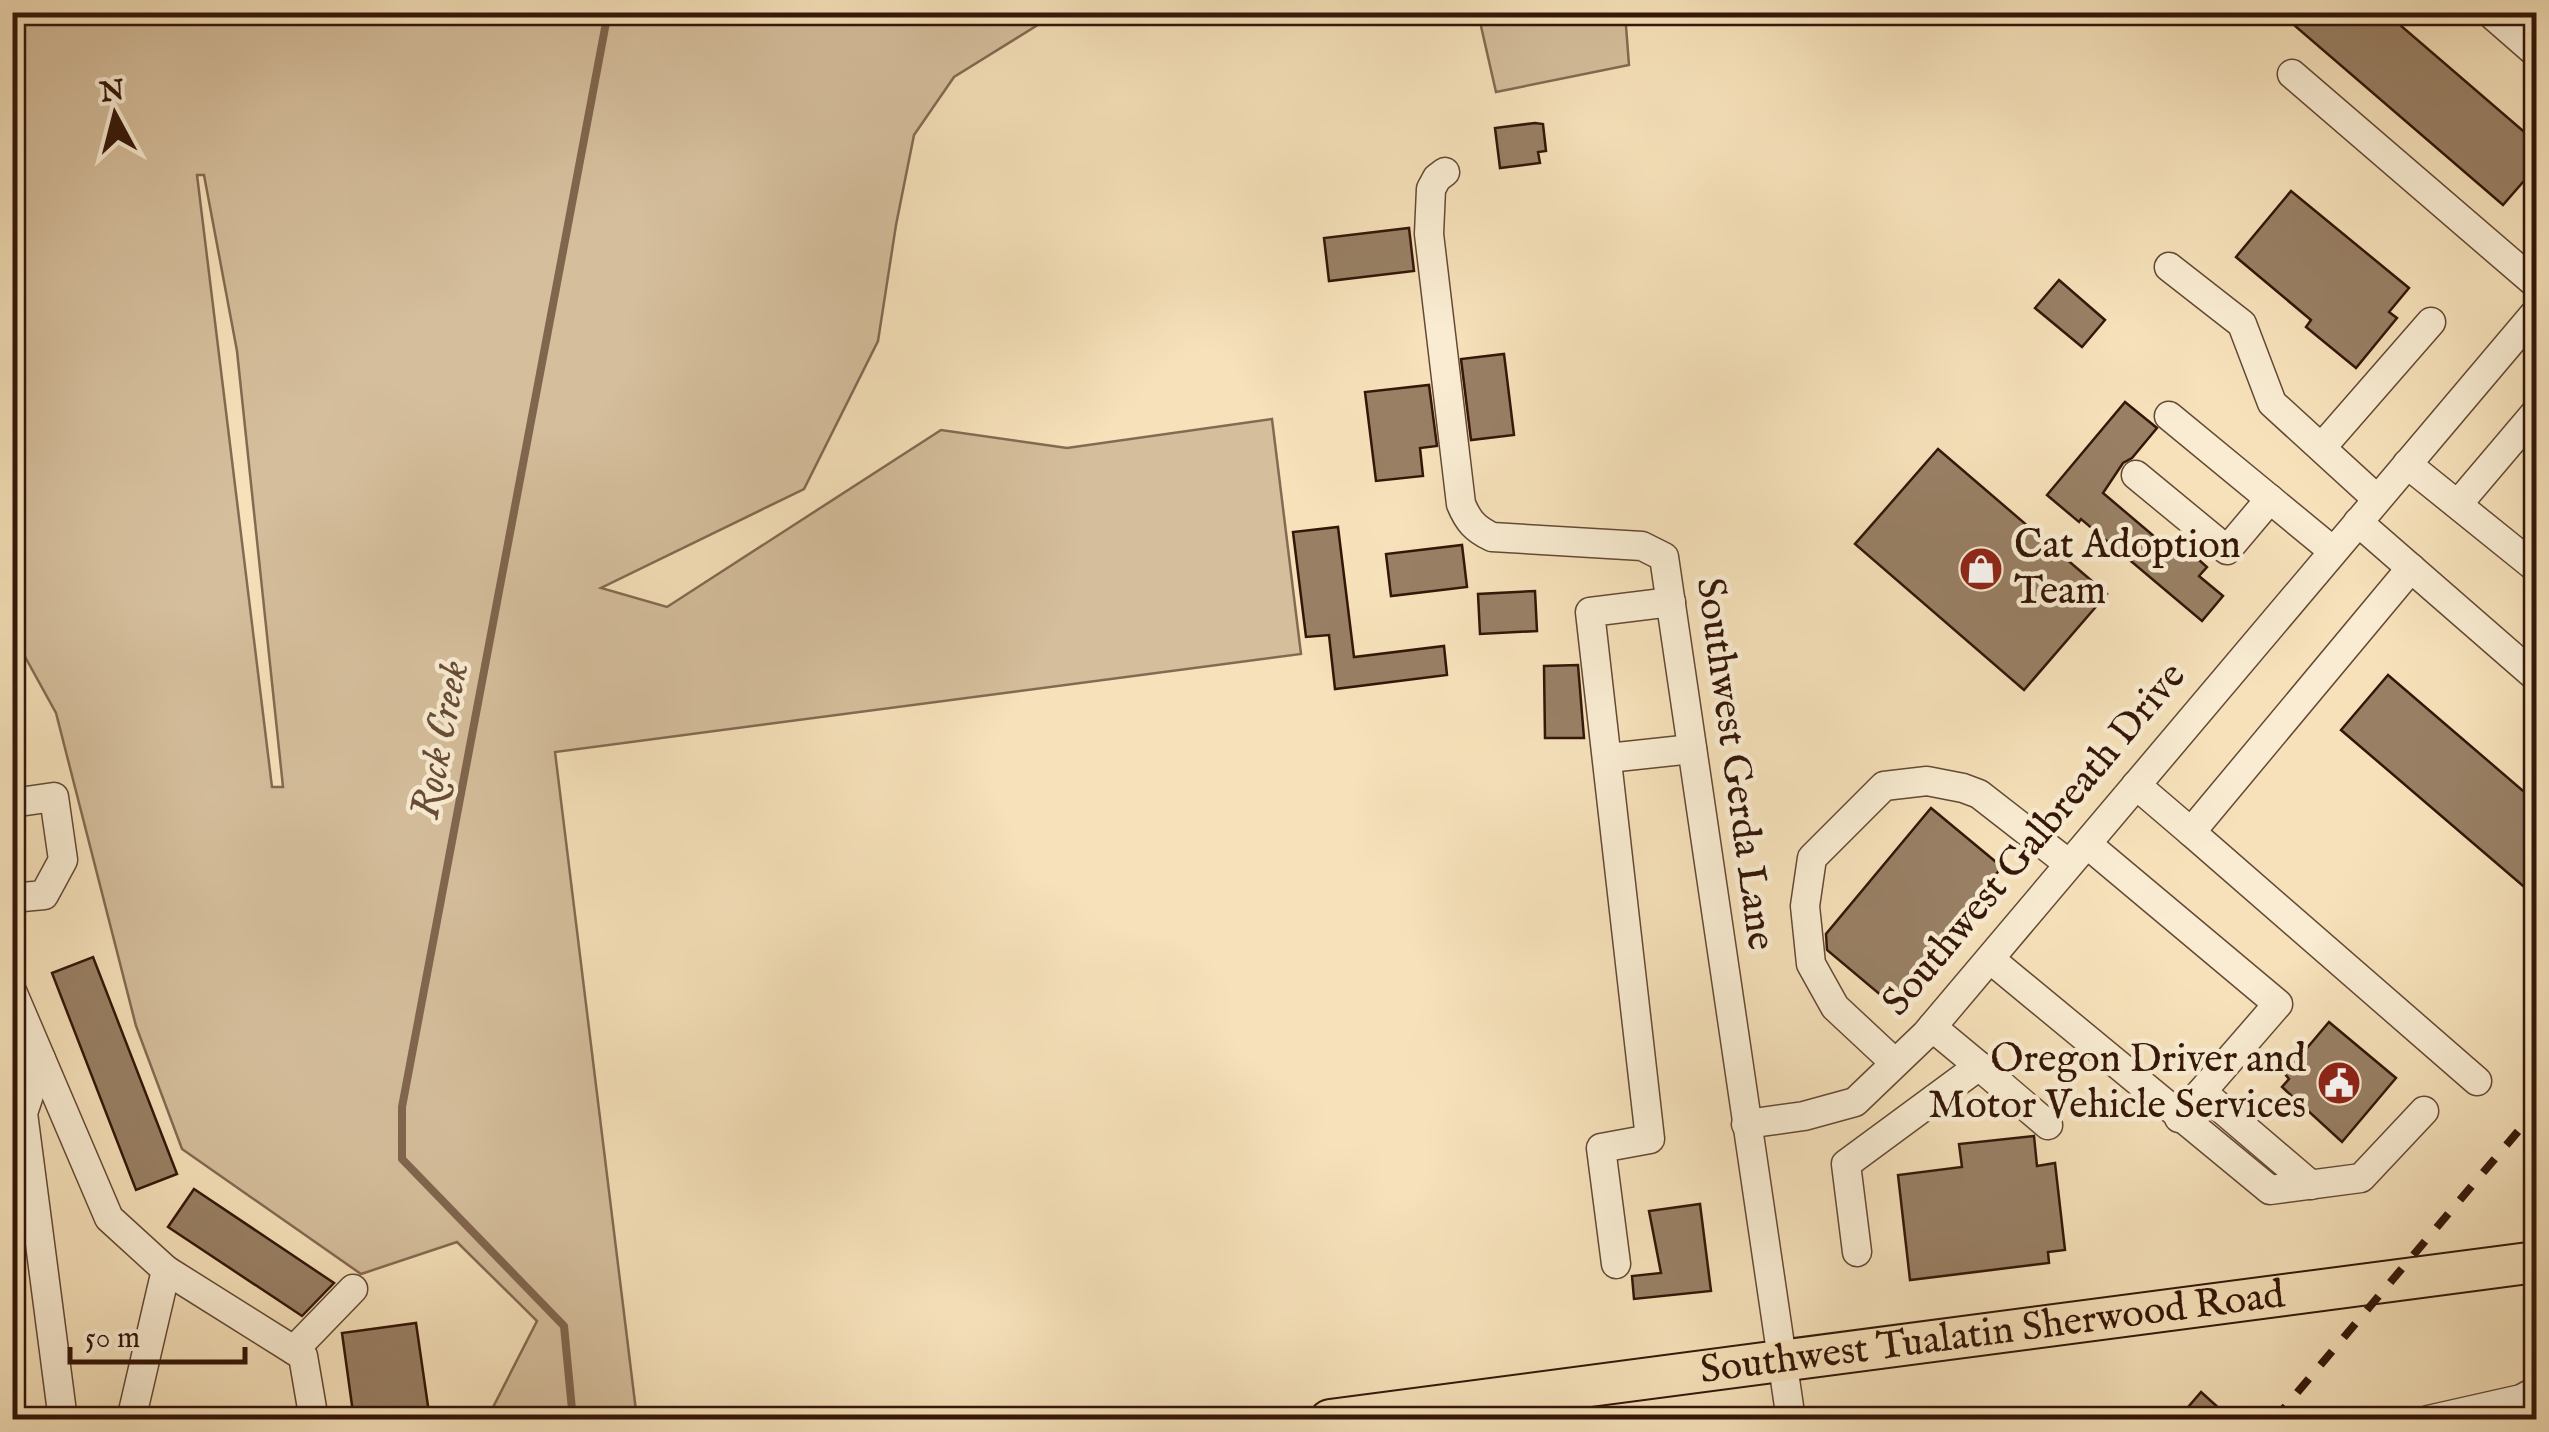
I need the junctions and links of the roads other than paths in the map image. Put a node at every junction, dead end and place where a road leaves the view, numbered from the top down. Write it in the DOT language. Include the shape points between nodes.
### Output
graph roads {
  1 [pos="2489,12"];
  2 [pos="2536,53"];
  3 [pos="2292,74"];
  4 [pos="1446,172"];
  5 [pos="2169,267"];
  6 [pos="2536,284"];
  7 [pos="2536,312"];
  8 [pos="2431,322"];
  9 [pos="2536,412"];
  10 [pos="2168,416"];
  11 [pos="2322,446"];
  12 [pos="2408,464"];
  13 [pos="2136,475"];
  14 [pos="2270,499"];
  15 [pos="2378,499"];
  16 [pos="2458,504"];
  17 [pos="2358,522"];
  18 [pos="2334,551"];
  19 [pos="2411,568"];
  20 [pos="2536,568"];
  21 [pos="1671,602"];
  22 [pos="2536,677"];
  23 [pos="1692,749"];
  24 [pos="1608,758"];
  25 [pos="2136,785"];
  26 [pos="12,803"];
  27 [pos="2192,832"];
  28 [pos="2078,854"];
  29 [pos="12,898"];
  30 [pos="1990,959"];
  31 [pos="12,990"];
  32 [pos="1932,1027"];
  33 [pos="42,1059"];
  34 [pos="1895,1063"];
  35 [pos="1980,1066"];
  36 [pos="2477,1081"];
  37 [pos="2202,1092"];
  38 [pos="2424,1112"];
  39 [pos="2179,1118"];
  40 [pos="1746,1124"];
  41 [pos="2048,1125"];
  42 [pos="2311,1185"];
  43 [pos="1857,1252"];
  44 [pos="2536,1262"];
  45 [pos="1616,1264"];
  46 [pos="166,1270"];
  47 [pos="353,1290"];
  48 [pos="294,1350"];
  49 [pos="1782,1361"];
  50 [pos="2536,1391"];
  51 [pos="63,1420"];
  52 [pos="131,1420"];
  53 [pos="314,1420"];
  54 [pos="1330,1420"];
  55 [pos="1791,1420"];
  56 [pos="2428,1420"];
  1 -- 2 [label="street"];
  3 -- 6 [label="street"];
  4 -- 21 [label="street, Southwest Gerda Lane" via="1431,189 1429,246 1467,519 1492,537 1642,546 1664,556"];
  5 -- 11 [label="street" via="2242,324 2272,403"];
  7 -- 12 [label="street, Southwest Galbreath Drive"];
  8 -- 11 [label="street"];
  9 -- 16 [label="street"];
  10 -- 14 [label="street"];
  11 -- 15 [label="street"];
  12 -- 15 [label="street, Southwest Galbreath Drive"];
  12 -- 16 [label="street"];
  13 -- 14 [label="street" via="2227,550"];
  14 -- 18 [label="street"];
  15 -- 17 [label="street, Southwest Galbreath Drive"];
  16 -- 20 [label="street"];
  17 -- 18 [label="street, Southwest Galbreath Drive"];
  17 -- 19 [label="street"];
  18 -- 25 [label="street, Southwest Galbreath Drive"];
  19 -- 22 [label="street"];
  19 -- 27 [label="street"];
  21 -- 23 [label="street, Southwest Gerda Lane"];
  21 -- 24 [label="street" via="1590,612"];
  23 -- 24 [label="street"];
  23 -- 40 [label="street, Southwest Gerda Lane"];
  24 -- 45 [label="street" via="1650,1139 1601,1148"];
  25 -- 27 [label="street"];
  25 -- 28 [label="street, Southwest Galbreath Drive"];
  26 -- 29 [label="street" via="54,798 63,860 44,895"];
  27 -- 36 [label="street"];
  28 -- 30 [label="street, Southwest Galbreath Drive"];
  28 -- 34 [label="street" via="1979,794 1928,781 1884,786 1812,858 1805,906 1810,964 1835,1007"];
  28 -- 37 [label="street" via="2278,1004"];
  30 -- 32 [label="street, Southwest Galbreath Drive"];
  30 -- 39 [label="street"];
  31 -- 33 [label="street"];
  32 -- 34 [label="street, Southwest Galbreath Drive"];
  32 -- 35 [label="street"];
  33 -- 46 [label="street" via="109,1218"];
  33 -- 51 [label="street" via="23,1114"];
  34 -- 40 [label="street, Southwest Galbreath Drive" via="1854,1102"];
  35 -- 41 [label="street"];
  35 -- 43 [label="street" via="1846,1164"];
  37 -- 39 [label="street"];
  37 -- 42 [label="street"];
  38 -- 42 [label="street" via="2361,1178"];
  39 -- 42 [label="street" via="2270,1190"];
  40 -- 49 [label="street, Southwest Gerda Lane"];
  44 -- 49 [label="highway, Southwest Tualatin Sherwood Road"];
  46 -- 48 [label="street"];
  46 -- 52 [label="street"];
  47 -- 48 [label="street"];
  48 -- 53 [label="street" via="303,1356"];
  49 -- 54 [label="highway, Southwest Tualatin Sherwood Road"];
  49 -- 55 [label="street, Southwest Gerda Lane"];
  50 -- 56 [label="street"];
}
